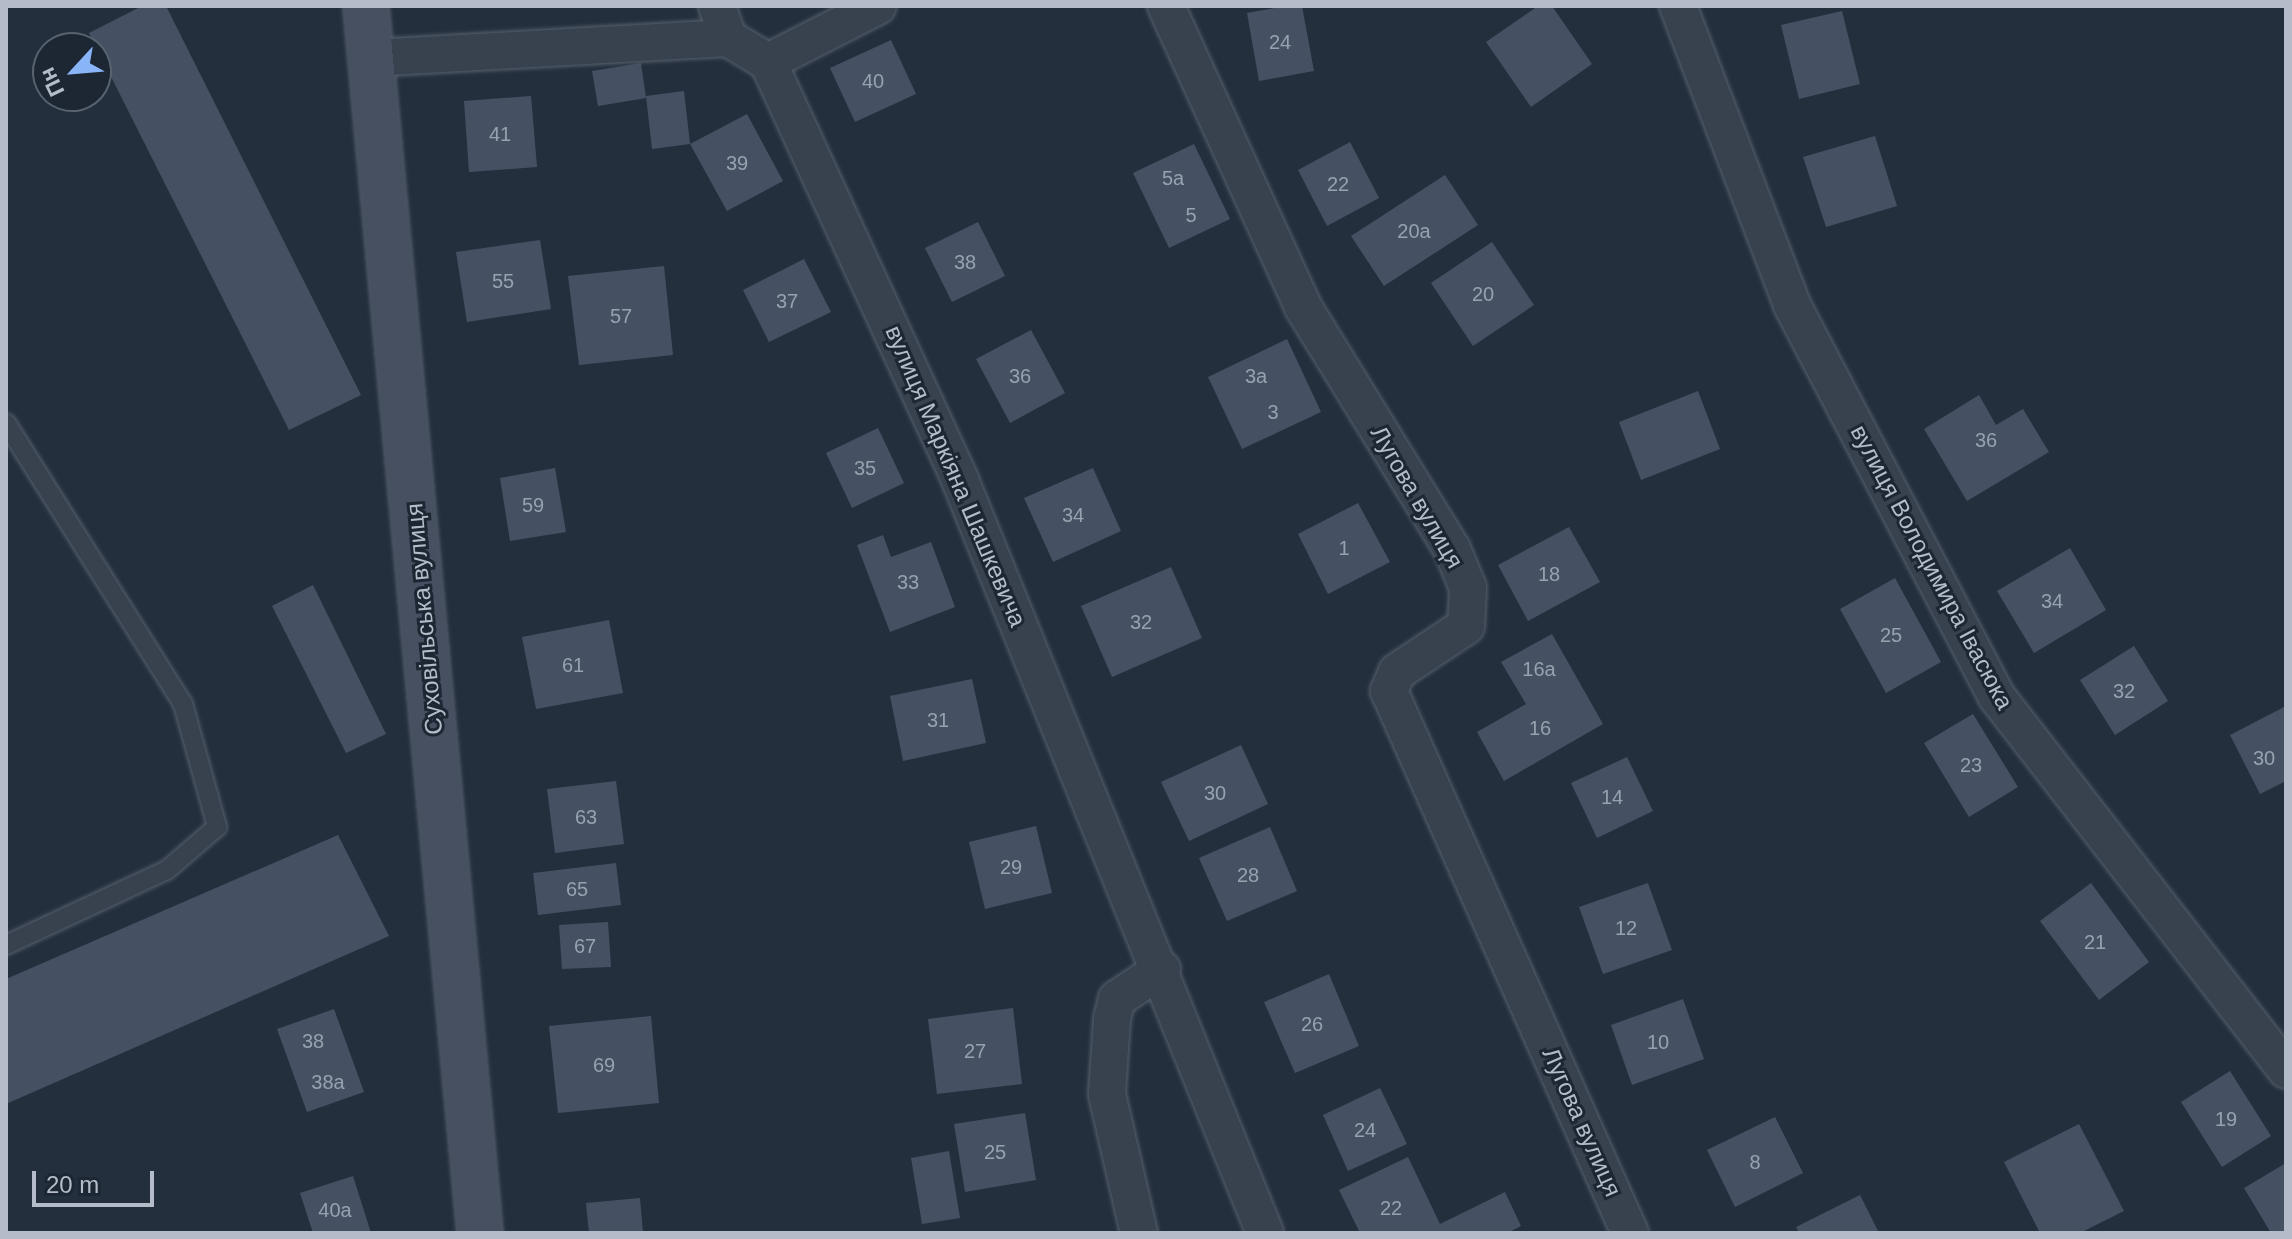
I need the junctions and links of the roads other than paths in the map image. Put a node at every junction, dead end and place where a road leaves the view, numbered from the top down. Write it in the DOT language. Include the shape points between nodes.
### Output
graph roads {
  1 [pos="366,6"];
  2 [pos="878,6"];
  3 [pos="1166,6"];
  4 [pos="1678,6"];
  5 [pos="723,22"];
  6 [pos="372,58"];
  7 [pos="768,62"];
  8 [pos="6,423"];
  9 [pos="6,945"];
  10 [pos="1162,969"];
  11 [pos="2286,1070"];
  12 [pos="480,1233"];
  13 [pos="1139,1233"];
  14 [pos="1265,1233"];
  15 [pos="1630,1233"];
  1 -- 6 [label="street, Суховільська вулиця"];
  2 -- 7 [label="street"];
  3 -- 15 [label="street, Лугова вулиця" via="1303,307 1452,549 1468,588 1466,626 1397,672 1391,700"];
  4 -- 11 [label="street, вулиця Володимира Івасюка" via="1792,305 1997,697"];
  5 -- 6 [label="street"];
  5 -- 7 [label="street"];
  6 -- 12 [label="street, Суховільська вулиця"];
  7 -- 10 [label="street, вулиця Маркіяна Шашкевича" via="960,480"];
  8 -- 9 [label="lane" via="183,704 217,827 167,870"];
  10 -- 13 [label="street" via="1117,999 1112,1019 1107,1094"];
  10 -- 14 [label="street, вулиця Маркіяна Шашкевича"];
}
